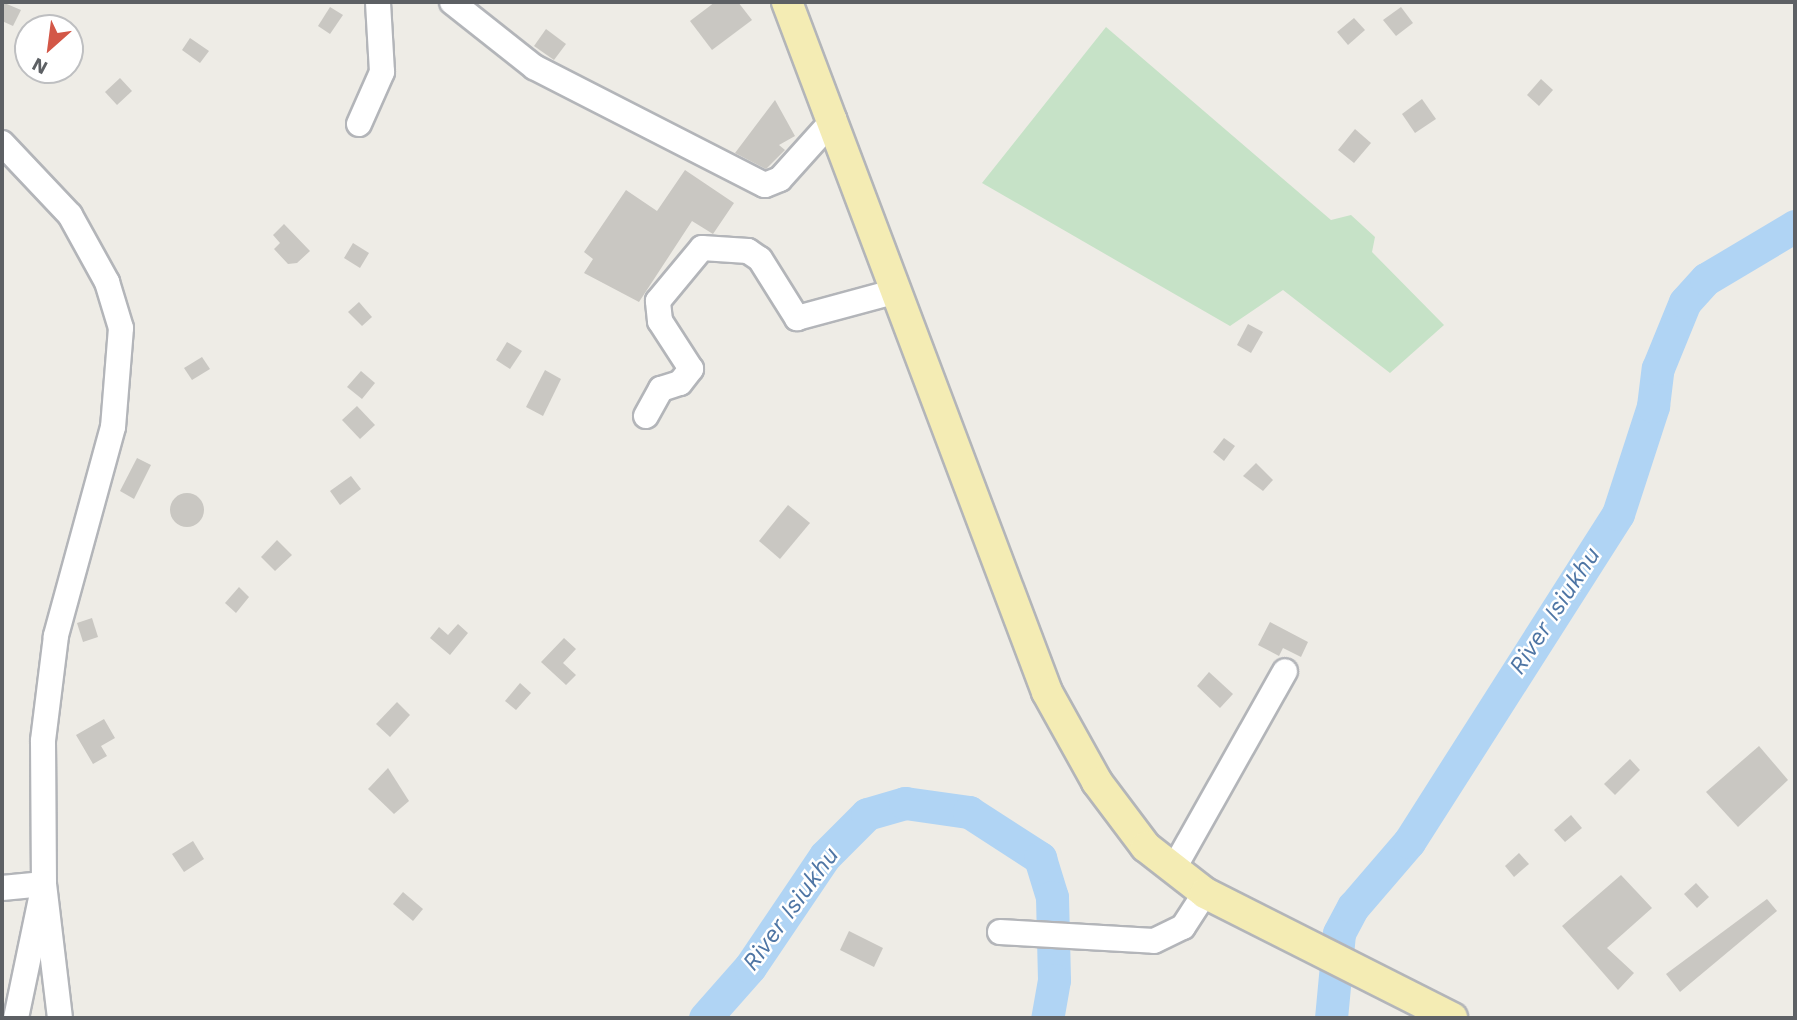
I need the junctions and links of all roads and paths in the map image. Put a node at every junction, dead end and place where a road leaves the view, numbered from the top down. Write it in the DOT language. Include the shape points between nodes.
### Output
graph roads {
  1 [pos="378,2"];
  2 [pos="452,2"];
  3 [pos="787,2"];
  4 [pos="834,119"];
  5 [pos="359,124"];
  6 [pos="2,143"];
  7 [pos="897,291"];
  8 [pos="646,416"];
  9 [pos="1285,671"];
  10 [pos="1173,870"];
  11 [pos="44,884"];
  12 [pos="2,888"];
  13 [pos="1205,893"];
  14 [pos="1000,933"];
  15 [pos="16,1018"];
  16 [pos="60,1018"];
  17 [pos="1452,1018"];
  1 -- 5 [label="street" via="382,72"];
  2 -- 4 [label="street" via="534,67 765,185 780,179"];
  3 -- 4 [label="main road"];
  4 -- 7 [label="main road"];
  6 -- 11 [label="street" via="70,215 107,282 121,328 113,427 56,636 43,741"];
  7 -- 8 [label="street" via="797,318 760,259 748,251 702,247 669,281 658,301 660,321 691,369 680,383 661,389"];
  7 -- 10 [label="main road" via="1047,692 1097,782 1146,847"];
  9 -- 10 [label="street"];
  10 -- 13 [label="main road"];
  11 -- 12 [label="street"];
  11 -- 15 [label="street"];
  11 -- 16 [label="street"];
  13 -- 14 [label="street" via="1183,927 1154,940 1085,941"];
  13 -- 17 [label="main road"];
}
